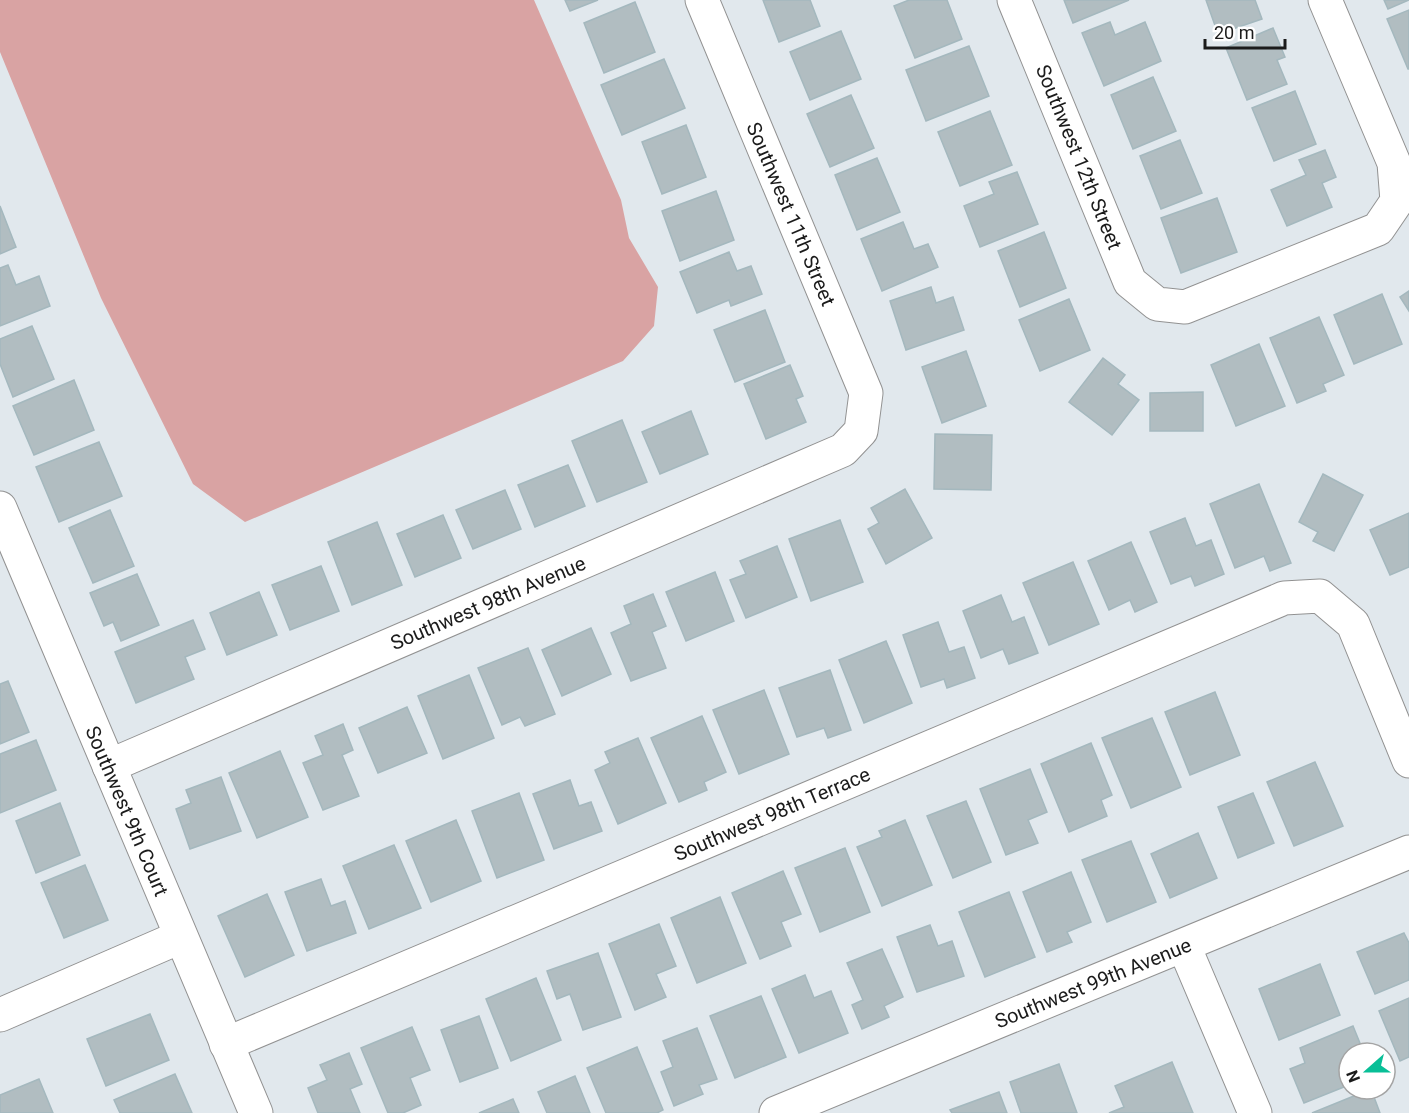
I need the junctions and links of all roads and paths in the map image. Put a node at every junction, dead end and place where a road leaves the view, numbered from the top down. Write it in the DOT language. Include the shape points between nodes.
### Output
graph roads {
  1 [pos="702,0"];
  2 [pos="1014,0"];
  3 [pos="1325,0"];
  4 [pos="861,431"];
  5 [pos="0,508"];
  6 [pos="1409,761"];
  7 [pos="109,766"];
  8 [pos="1409,852"];
  9 [pos="180,937"];
  10 [pos="1184,946"];
  11 [pos="0,1015"];
  12 [pos="226,1044"];
  13 [pos="256,1113"];
  14 [pos="776,1113"];
  15 [pos="1255,1113"];
  1 -- 4 [label="street, Southwest 11th Street" via="866,393"];
  2 -- 3 [label="street, Southwest 12th Street" via="1130,282 1157,304 1185,307 1378,229 1397,201 1394,163"];
  4 -- 7 [label="street, Southwest 98th Avenue" via="843,450"];
  5 -- 7 [label="street, Southwest 9th Court"];
  6 -- 12 [label="street, Southwest 98th Terrace" via="1353,624 1320,596 1284,598"];
  7 -- 9 [label="street, Southwest 9th Court"];
  8 -- 10 [label="street, Southwest 99th Avenue"];
  9 -- 11 [label="street"];
  9 -- 12 [label="street, Southwest 9th Court"];
  10 -- 14 [label="street, Southwest 99th Avenue"];
  10 -- 15 [label="street"];
  12 -- 13 [label="street, Southwest 9th Court"];
}
